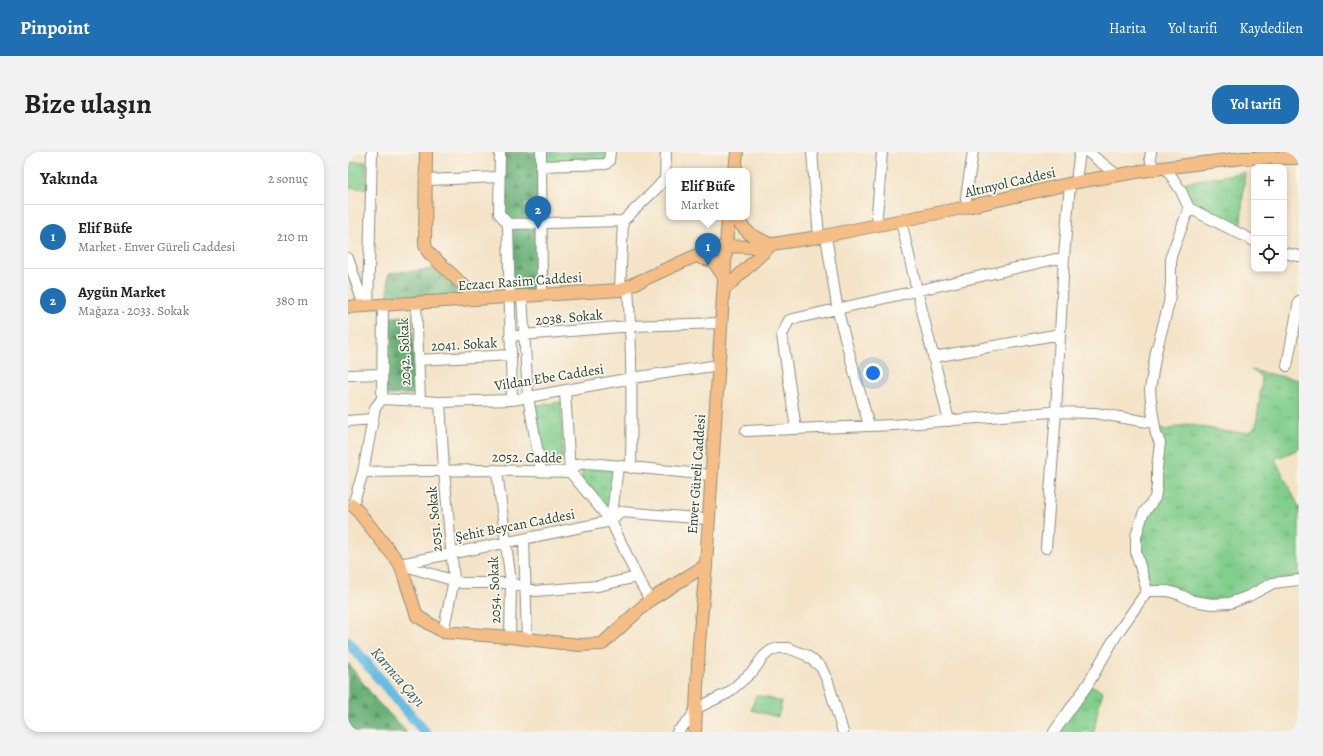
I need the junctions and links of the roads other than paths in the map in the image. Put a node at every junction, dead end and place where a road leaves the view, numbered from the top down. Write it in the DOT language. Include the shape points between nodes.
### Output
graph roads {
  1 [pos="372,152"];
  2 [pos="426,152"];
  3 [pos="500,152"];
  4 [pos="541,152"];
  5 [pos="610,152"];
  6 [pos="666,152"];
  7 [pos="731,152"];
  8 [pos="737,152"];
  9 [pos="812,152"];
  10 [pos="882,152"];
  11 [pos="973,152"];
  12 [pos="1080,152"];
  13 [pos="1088,152"];
  14 [pos="1151,152"];
  15 [pos="1243,155"];
  16 [pos="1299,158"];
  17 [pos="541,166"];
  18 [pos="730,168"];
  19 [pos="735,168"];
  20 [pos="1160,169"];
  21 [pos="1118,176"];
  22 [pos="499,177"];
  23 [pos="426,180"];
  24 [pos="1074,183"];
  25 [pos="966,207"];
  26 [pos="1189,208"];
  27 [pos="728,220"];
  28 [pos="732,220"];
  29 [pos="735,220"];
  30 [pos="623,221"];
  31 [pos="901,221"];
  32 [pos="542,223"];
  33 [pos="508,224"];
  34 [pos="878,225"];
  35 [pos="727,233"];
  36 [pos="822,236"];
  37 [pos="1251,239"];
  38 [pos="771,245"];
  39 [pos="728,250"];
  40 [pos="1287,254"];
  41 [pos="701,256"];
  42 [pos="1299,256"];
  43 [pos="1064,257"];
  44 [pos="348,258"];
  45 [pos="687,259"];
  46 [pos="726,281"];
  47 [pos="624,288"];
  48 [pos="917,290"];
  49 [pos="542,295"];
  50 [pos="522,296"];
  51 [pos="509,297"];
  52 [pos="478,299"];
  53 [pos="416,302"];
  54 [pos="1299,302"];
  55 [pos="383,305"];
  56 [pos="366,306"];
  57 [pos="348,307"];
  58 [pos="838,308"];
  59 [pos="720,323"];
  60 [pos="631,326"];
  61 [pos="1060,334"];
  62 [pos="524,335"];
  63 [pos="510,336"];
  64 [pos="511,355"];
  65 [pos="934,357"];
  66 [pos="418,360"];
  67 [pos="719,365"];
  68 [pos="1287,366"];
  69 [pos="382,374"];
  70 [pos="348,375"];
  71 [pos="632,378"];
  72 [pos="565,391"];
  73 [pos="528,397"];
  74 [pos="382,399"];
  75 [pos="512,400"];
  76 [pos="420,401"];
  77 [pos="440,402"];
  78 [pos="1056,412"];
  79 [pos="373,419"];
  80 [pos="348,420"];
  81 [pos="949,421"];
  82 [pos="1154,423"];
  83 [pos="869,426"];
  84 [pos="796,429"];
  85 [pos="746,431"];
  86 [pos="618,467"];
  87 [pos="632,468"];
  88 [pos="444,471"];
  89 [pos="497,471"];
  90 [pos="541,471"];
  91 [pos="363,472"];
  92 [pos="570,472"];
  93 [pos="711,475"];
  94 [pos="351,505"];
  95 [pos="708,519"];
  96 [pos="611,521"];
  97 [pos="524,539"];
  98 [pos="506,542"];
  99 [pos="1046,548"];
  100 [pos="452,553"];
  101 [pos="400,564"];
  102 [pos="706,565"];
  103 [pos="637,577"];
  104 [pos="454,580"];
  105 [pos="1299,580"];
  106 [pos="511,583"];
  107 [pos="526,588"];
  108 [pos="1148,591"];
  109 [pos="650,600"];
  110 [pos="443,632"];
  111 [pos="510,637"];
  112 [pos="527,639"];
  113 [pos="699,708"];
  114 [pos="677,732"];
  115 [pos="695,732"];
  116 [pos="701,732"];
  117 [pos="843,732"];
  118 [pos="1054,732"];
  1 -- 56 [label="street"];
  2 -- 23 [label="main road"];
  3 -- 22 [label="street"];
  4 -- 17 [label="street"];
  5 -- 17 [label="street" via="606,164"];
  6 -- 30 [label="street" via="664,179"];
  7 -- 18 [label="main road"];
  8 -- 19 [label="main road"];
  9 -- 36 [label="street"];
  10 -- 34 [label="street"];
  11 -- 25 [label="street"];
  12 -- 24 [label="street"];
  13 -- 21 [label="street"];
  14 -- 20 [label="street" via="1150,158"];
  15 -- 16 [label="main road, Altınyol Caddesi"];
  15 -- 20 [label="main road, Altınyol Caddesi"];
  17 -- 32 [label="street"];
  20 -- 21 [label="main road, Altınyol Caddesi"];
  20 -- 26 [label="street" via="1181,192"];
  21 -- 24 [label="main road, Altınyol Caddesi"];
  22 -- 23 [label="street"];
  22 -- 33 [label="street" via="499,213"];
  23 -- 52 [label="main road" via="427,250"];
  24 -- 25 [label="main road, Altınyol Caddesi"];
  24 -- 43 [label="street"];
  25 -- 31 [label="main road, Altınyol Caddesi"];
  26 -- 37 [label="street"];
  26 -- 82 [label="street" via="1171,256 1169,303 1156,352 1150,390"];
  27 -- 35 [label="main road, Enver Güreli Caddesi"];
  28 -- 39 [label="main road, Enver Güreli Caddesi"];
  29 -- 38 [label="main road" via="750,234"];
  30 -- 32 [label="street"];
  30 -- 47 [label="street"];
  31 -- 34 [label="main road, Altınyol Caddesi"];
  31 -- 48 [label="street"];
  32 -- 33 [label="street"];
  32 -- 49 [label="street"];
  33 -- 51 [label="street"];
  34 -- 36 [label="main road, Altınyol Caddesi"];
  35 -- 39 [label="main road, Enver Güreli Caddesi"];
  35 -- 41 [label="main road"];
  36 -- 38 [label="main road, Altınyol Caddesi"];
  36 -- 58 [label="street"];
  38 -- 39 [label="main road, Altınyol Caddesi"];
  38 -- 46 [label="main road"];
  39 -- 41 [label="main road, Altınyol Caddesi"];
  39 -- 46 [label="main road, Enver Güreli Caddesi"];
  40 -- 42 [label="street"];
  41 -- 45 [label="main road, Altınyol Caddesi"];
  41 -- 46 [label="main road" via="713,262"];
  43 -- 48 [label="street"];
  43 -- 61 [label="street"];
  44 -- 56 [label="street"];
  45 -- 47 [label="main road, Eczacı Rasim Caddesi"];
  46 -- 59 [label="main road, Enver Güreli Caddesi"];
  46 -- 113 [label="main road, Enver Güreli Caddesi"];
  47 -- 49 [label="main road, Eczacı Rasim Caddesi"];
  47 -- 60 [label="street"];
  48 -- 58 [label="street"];
  48 -- 65 [label="street"];
  49 -- 50 [label="main road, Eczacı Rasim Caddesi"];
  50 -- 51 [label="main road, Eczacı Rasim Caddesi"];
  50 -- 62 [label="street"];
  51 -- 52 [label="main road, Eczacı Rasim Caddesi"];
  51 -- 63 [label="street"];
  52 -- 53 [label="main road, Eczacı Rasim Caddesi"];
  53 -- 55 [label="main road, Eczacı Rasim Caddesi"];
  53 -- 66 [label="street, 2042. Sokak"];
  54 -- 68 [label="street"];
  55 -- 56 [label="main road, Eczacı Rasim Caddesi"];
  55 -- 69 [label="street"];
  56 -- 57 [label="main road, Eczacı Rasim Caddesi"];
  58 -- 83 [label="street"];
  58 -- 84 [label="street" via="789,320 782,335"];
  59 -- 60 [label="street, 2038. Sokak"];
  59 -- 67 [label="main road, Enver Güreli Caddesi"];
  60 -- 62 [label="street, 2038. Sokak"];
  60 -- 71 [label="street"];
  61 -- 65 [label="street"];
  61 -- 78 [label="street"];
  62 -- 63 [label="street, 2038. Sokak"];
  62 -- 73 [label="street"];
  63 -- 64 [label="street"];
  64 -- 66 [label="street, 2041. Sokak"];
  64 -- 75 [label="street"];
  65 -- 81 [label="street"];
  66 -- 76 [label="street, 2042. Sokak"];
  67 -- 71 [label="street, Vildan Ebe Caddesi"];
  67 -- 93 [label="main road, Enver Güreli Caddesi"];
  69 -- 70 [label="street"];
  69 -- 74 [label="street"];
  71 -- 72 [label="street, Vildan Ebe Caddesi"];
  71 -- 87 [label="street"];
  72 -- 73 [label="street, Vildan Ebe Caddesi"];
  72 -- 92 [label="street"];
  73 -- 75 [label="street, Vildan Ebe Caddesi"];
  73 -- 90 [label="street"];
  74 -- 76 [label="street, Vildan Ebe Caddesi"];
  74 -- 79 [label="street" via="375,408"];
  75 -- 77 [label="street, Vildan Ebe Caddesi"];
  76 -- 77 [label="street, Vildan Ebe Caddesi"];
  77 -- 88 [label="street, 2051. Sokak"];
  78 -- 81 [label="street"];
  78 -- 82 [label="street" via="1095,413"];
  78 -- 99 [label="street"];
  79 -- 80 [label="street"];
  79 -- 91 [label="street"];
  81 -- 83 [label="street"];
  82 -- 108 [label="street" via="1160,443 1155,498 1143,514 1136,536 1136,552"];
  83 -- 84 [label="street"];
  84 -- 85 [label="street"];
  86 -- 87 [label="street, 2052. Cadde"];
  86 -- 92 [label="street, 2052. Cadde" via="578,464"];
  86 -- 96 [label="street"];
  87 -- 93 [label="street, 2052. Cadde"];
  88 -- 89 [label="street, 2052. Cadde"];
  88 -- 91 [label="street, 2052. Cadde"];
  88 -- 100 [label="street, 2051. Sokak"];
  89 -- 90 [label="street, 2052. Cadde"];
  89 -- 98 [label="street, 2054. Sokak"];
  90 -- 92 [label="street, 2052. Cadde"];
  91 -- 94 [label="street"];
  92 -- 96 [label="street"];
  93 -- 95 [label="main road, Enver Güreli Caddesi"];
  94 -- 101 [label="main road"];
  95 -- 96 [label="street, Şehit Beycan Caddesi" via="621,512"];
  95 -- 102 [label="main road, Enver Güreli Caddesi"];
  96 -- 97 [label="street, Şehit Beycan Caddesi"];
  96 -- 103 [label="street"];
  97 -- 98 [label="street, Şehit Beycan Caddesi"];
  97 -- 107 [label="street"];
  98 -- 100 [label="street, Şehit Beycan Caddesi"];
  98 -- 106 [label="street, 2054. Sokak"];
  100 -- 101 [label="street, Şehit Beycan Caddesi"];
  100 -- 104 [label="street, 2051. Sokak"];
  101 -- 104 [label="street"];
  101 -- 110 [label="main road" via="417,616"];
  102 -- 109 [label="main road"];
  102 -- 113 [label="main road, Enver Güreli Caddesi"];
  103 -- 107 [label="street" via="598,586 535,591"];
  103 -- 109 [label="street"];
  104 -- 106 [label="street" via="462,583"];
  104 -- 110 [label="street, 2051. Sokak"];
  105 -- 108 [label="street" via="1273,583 1230,603 1194,602 1168,591"];
  106 -- 107 [label="street"];
  106 -- 111 [label="street, 2054. Sokak"];
  107 -- 112 [label="street"];
  108 -- 118 [label="street"];
  109 -- 112 [label="main road" via="602,644 579,645"];
  110 -- 111 [label="main road"];
  111 -- 112 [label="main road"];
  113 -- 114 [label="street"];
  113 -- 115 [label="main road, Enver Güreli Caddesi"];
  113 -- 116 [label="main road, Enver Güreli Caddesi"];
  113 -- 117 [label="street" via="728,693 748,676 770,651 788,648 806,655 821,667"];
}
